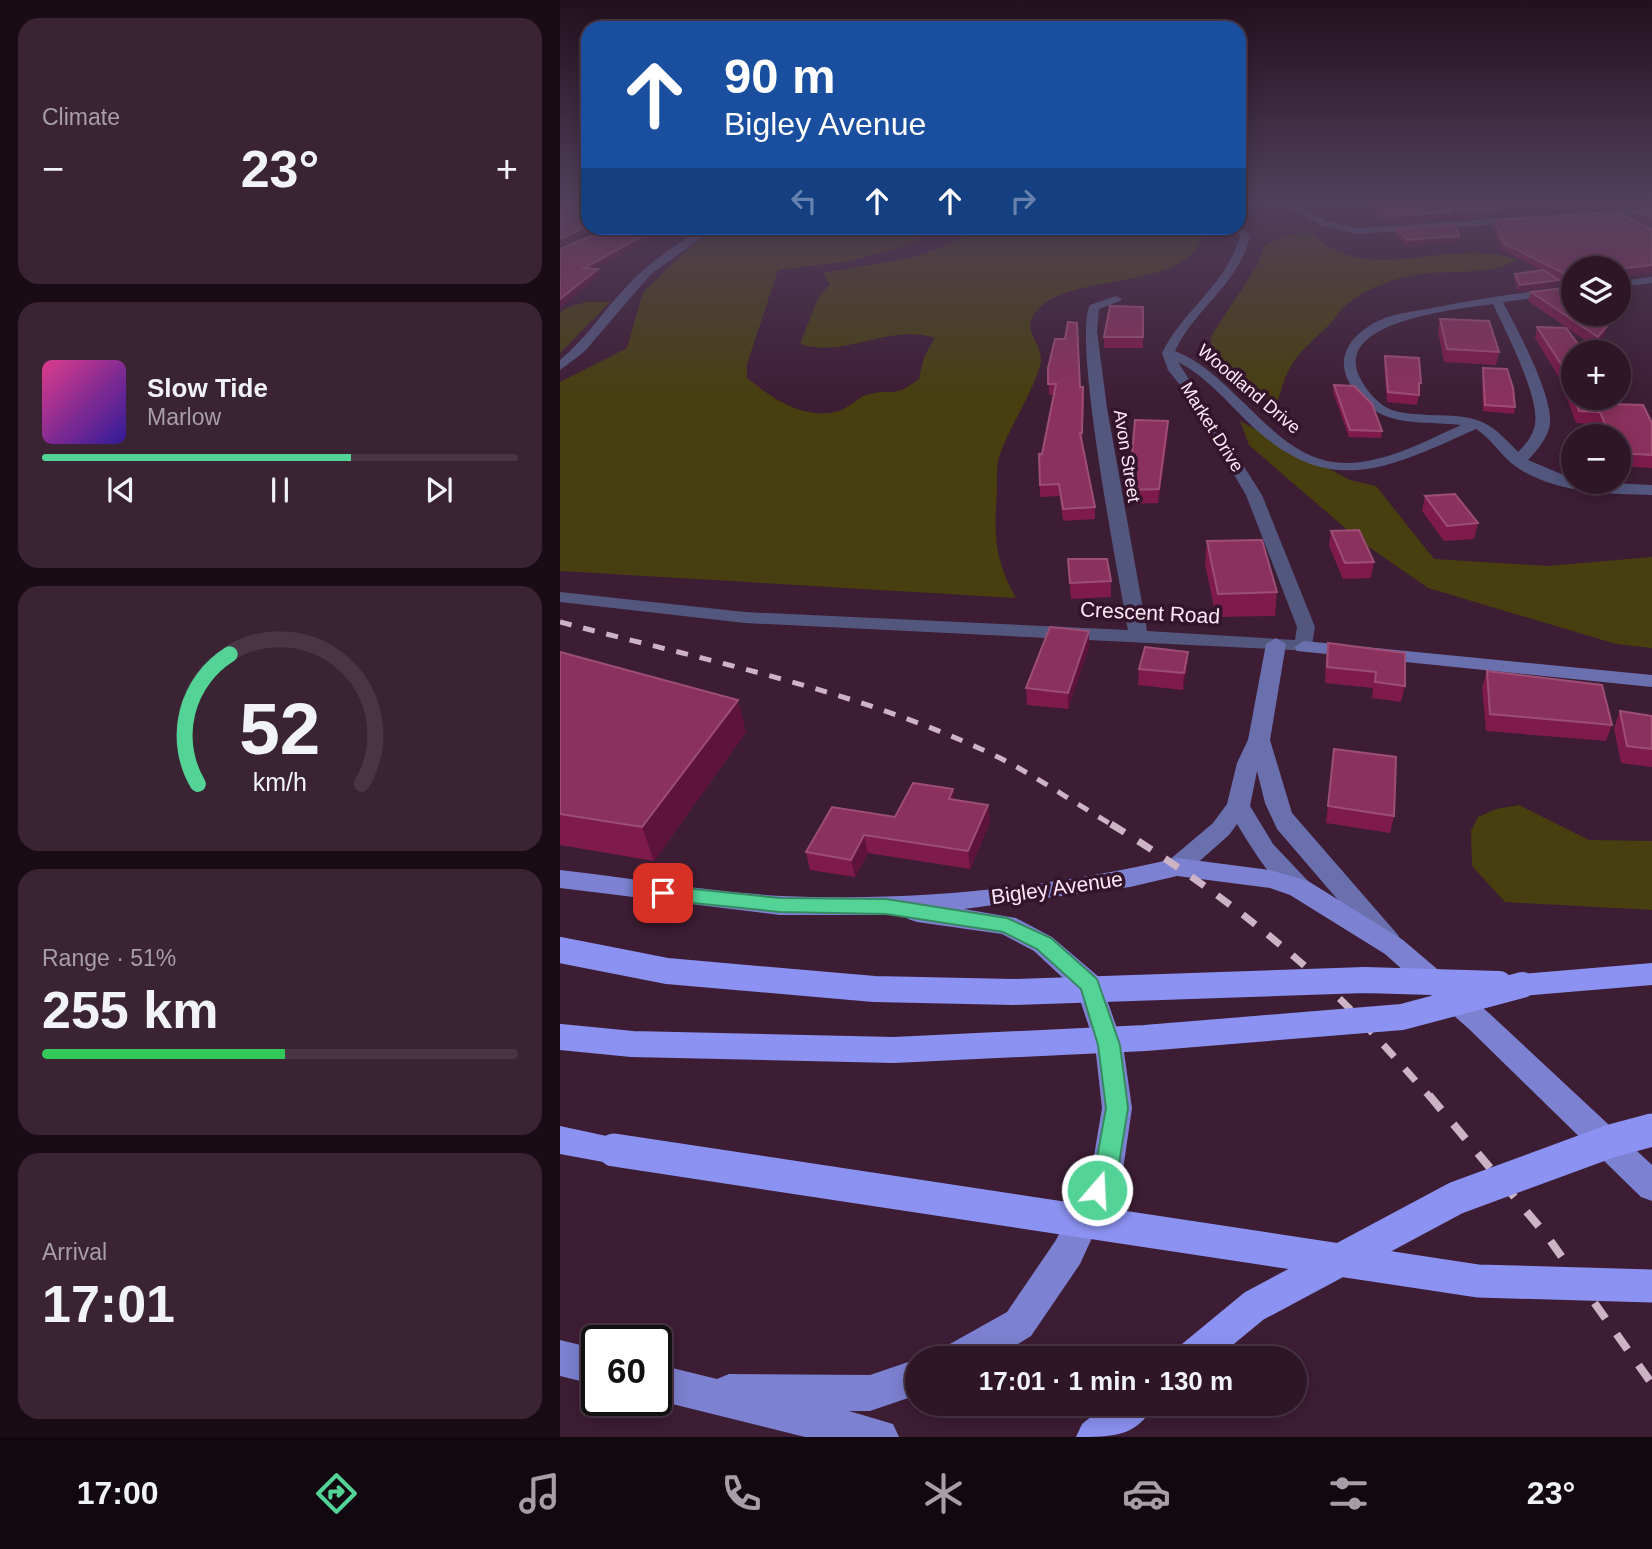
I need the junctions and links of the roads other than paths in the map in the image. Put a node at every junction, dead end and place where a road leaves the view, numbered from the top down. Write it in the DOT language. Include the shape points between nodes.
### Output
graph roads {
  1 [pos="655,265"];
  2 [pos="1234,265"];
  3 [pos="1652,280"];
  4 [pos="1631,283"];
  5 [pos="1561,291"];
  6 [pos="1116,299"];
  7 [pos="1496,299"];
  8 [pos="1168,353"];
  9 [pos="560,366"];
  10 [pos="1477,423"];
  11 [pos="1519,461"];
  12 [pos="1652,490"];
  13 [pos="560,597"];
  14 [pos="1138,633"];
  15 [pos="1276,644"];
  16 [pos="1304,647"];
  17 [pos="1652,681"];
  18 [pos="1259,740"];
  19 [pos="1238,806"];
  20 [pos="1177,867"];
  21 [pos="560,879"];
  22 [pos="1298,888"];
  23 [pos="886,907"];
  24 [pos="1394,947"];
  25 [pos="560,950"];
  26 [pos="1652,974"];
  27 [pos="1522,985"];
  28 [pos="560,1037"];
  29 [pos="1652,1130"];
  30 [pos="560,1140"];
  31 [pos="1652,1186"];
  32 [pos="1652,1286"];
  33 [pos="981,1346"];
  34 [pos="1206,1346"];
  35 [pos="560,1358"];
  36 [pos="581,1363"];
  37 [pos="905,1381"];
  38 [pos="672,1386"];
  39 [pos="692,1392"];
  40 [pos="1121,1416"];
  41 [pos="880,1437"];
  42 [pos="1095,1437"];
  1 -- 9 [label="street" via="578,352"];
  2 -- 8 [label="street" via="1217,291 1183,322"];
  3 -- 4 [label="street"];
  5 -- 7 [label="street"];
  6 -- 14 [label="street, Avon Street" via="1094,307 1091,313 1093,349 1104,444"];
  7 -- 10 [label="street" via="1391,321 1360,340 1349,354 1348,367 1359,388 1387,413"];
  7 -- 11 [label="street" via="1544,418 1539,440"];
  8 -- 10 [label="street, Woodland Drive" via="1198,366 1268,434 1313,462 1349,467 1376,464"];
  8 -- 16 [label="street, Market Drive" via="1254,495 1306,627"];
  10 -- 11 [label="street"];
  11 -- 12 [label="street" via="1569,483 1598,489"];
  13 -- 14 [label="street, Crescent Road" via="786,621"];
  14 -- 15 [label="street, Crescent Road"];
  15 -- 16 [label="street, Crescent Road"];
  15 -- 18 [label="street"];
  16 -- 17 [label="street, Crescent Road"];
  18 -- 19 [label="street, Bigley Avenue" via="1248,763"];
  18 -- 24 [label="street" via="1285,823"];
  19 -- 20 [label="street, Bigley Avenue" via="1221,829"];
  19 -- 22 [label="street" via="1272,860"];
  20 -- 22 [label="main road, Bigley Avenue" via="1247,874"];
  20 -- 23 [label="main road, Bigley Avenue" via="1023,894"];
  21 -- 23 [label="main road, Bigley Avenue" via="780,905"];
  22 -- 24 [label="main road, Bigley Avenue"];
  23 -- 33 [label="main road" via="1007,925 1044,944 1090,985 1109,1045 1117,1108 1107,1170 1068,1252 1019,1324"];
  24 -- 31 [label="main road, Bigley Avenue"];
  25 -- 27 [label="highway, bridge" via="667,971 874,989 1013,992 1365,980"];
  26 -- 27 [label="highway"];
  27 -- 28 [label="highway, bridge" via="1402,1017 1145,1038 894,1050 632,1044"];
  29 -- 34 [label="highway, bridge" via="1456,1198 1254,1306"];
  30 -- 32 [label="highway, bridge" via="1478,1281"];
  35 -- 36 [label="main road"];
  37 -- 39 [label="main road" via="870,1393"];
  38 -- 39 [label="main road"];
  39 -- 41 [label="main road"];
  40 -- 42 [label="highway"];
}
